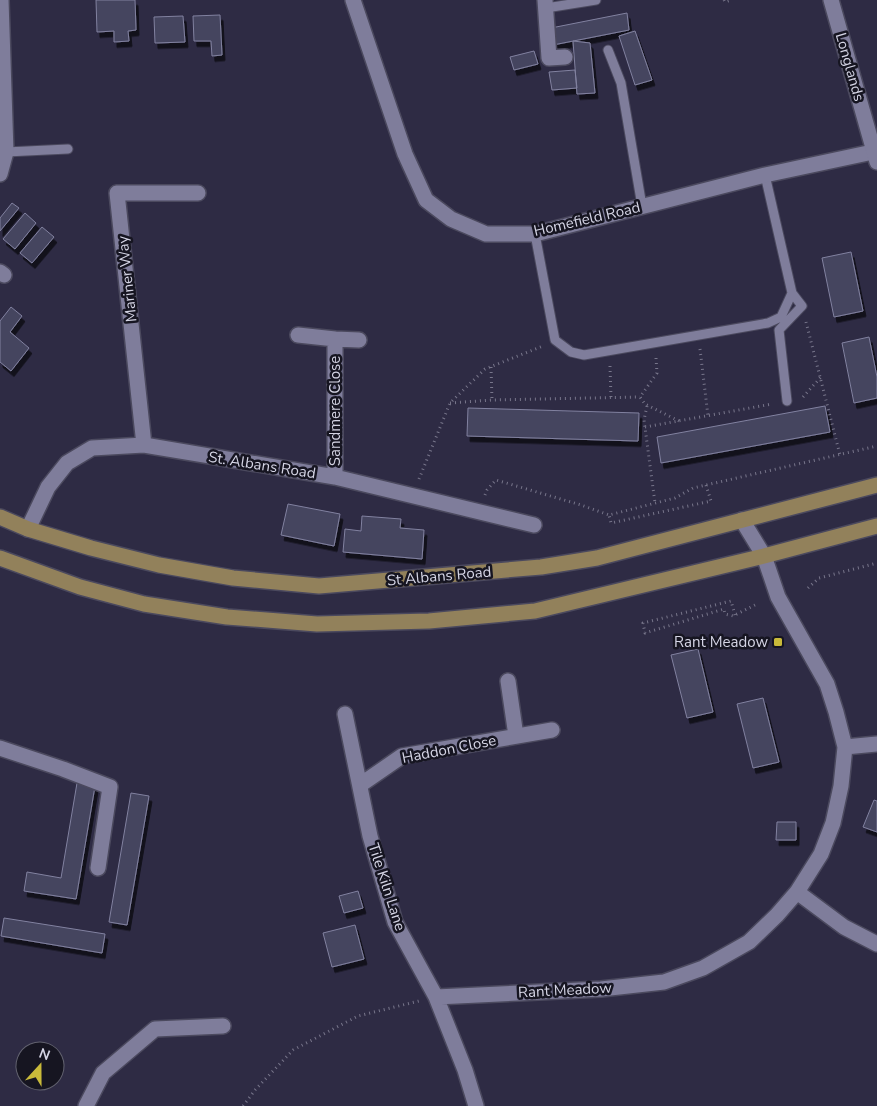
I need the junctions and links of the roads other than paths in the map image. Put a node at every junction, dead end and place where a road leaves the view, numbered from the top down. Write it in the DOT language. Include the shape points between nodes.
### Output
graph roads {
  1 [pos="1,0"];
  2 [pos="353,0"];
  3 [pos="596,0"];
  4 [pos="830,0"];
  5 [pos="546,4"];
  6 [pos="608,50"];
  7 [pos="564,57"];
  8 [pos="3,134"];
  9 [pos="68,149"];
  10 [pos="6,152"];
  11 [pos="876,155"];
  12 [pos="0,174"];
  13 [pos="765,175"];
  14 [pos="198,193"];
  15 [pos="642,206"];
  16 [pos="535,234"];
  17 [pos="792,293"];
  18 [pos="298,336"];
  19 [pos="335,339"];
  20 [pos="359,340"];
  21 [pos="787,402"];
  22 [pos="144,445"];
  23 [pos="335,477"];
  24 [pos="877,485"];
  25 [pos="0,517"];
  26 [pos="742,520"];
  27 [pos="534,525"];
  28 [pos="877,526"];
  29 [pos="28,528"];
  30 [pos="764,556"];
  31 [pos="0,558"];
  32 [pos="508,680"];
  33 [pos="345,714"];
  34 [pos="552,730"];
  35 [pos="516,736"];
  36 [pos="877,744"];
  37 [pos="845,747"];
  38 [pos="0,748"];
  39 [pos="360,784"];
  40 [pos="98,868"];
  41 [pos="797,892"];
  42 [pos="877,944"];
  43 [pos="436,997"];
  44 [pos="223,1026"];
  45 [pos="86,1106"];
  46 [pos="476,1106"];
  1 -- 8 [label="street"];
  2 -- 16 [label="street, Homefield Road" via="404,154 426,200 451,219 486,234"];
  3 -- 5 [label="lane"];
  4 -- 11 [label="street, Longlands"];
  5 -- 7 [label="street" via="549,58"];
  6 -- 15 [label="lane" via="621,83"];
  8 -- 10 [label="street"];
  9 -- 10 [label="lane"];
  10 -- 12 [label="street"];
  11 -- 13 [label="street, Homefield Road"];
  13 -- 15 [label="street, Homefield Road"];
  13 -- 17 [label="lane"];
  14 -- 22 [label="street, Mariner Way" via="117,193"];
  15 -- 16 [label="street, Homefield Road"];
  16 -- 17 [label="lane" via="555,340 571,352 584,355 768,323 780,317"];
  17 -- 21 [label="lane" via="802,306 779,330"];
  18 -- 19 [label="street"];
  19 -- 20 [label="street, Sandmere Close"];
  19 -- 23 [label="street, Sandmere Close"];
  22 -- 23 [label="street, St. Albans Road"];
  22 -- 29 [label="street, St. Albans Road" via="92,448 67,463 48,487"];
  23 -- 27 [label="street, St. Albans Road"];
  24 -- 26 [label="main road, St Albans Road"];
  25 -- 29 [label="main road, St Albans Road"];
  26 -- 29 [label="main road, St Albans Road" via="597,558 541,568 320,586 233,578 159,565"];
  26 -- 30 [label="street, Rant Meadow"];
  28 -- 30 [label="main road"];
  30 -- 31 [label="main road" via="535,611 429,621 318,624 228,617 144,604 80,587"];
  30 -- 37 [label="street, Rant Meadow" via="778,597 827,684"];
  32 -- 35 [label="street, Haddon Close"];
  33 -- 39 [label="street, Tile Kiln Lane"];
  34 -- 35 [label="street, Haddon Close"];
  35 -- 39 [label="street, Haddon Close" via="402,756"];
  36 -- 37 [label="street"];
  37 -- 41 [label="street, Rant Meadow" via="833,823 821,854"];
  38 -- 40 [label="street" via="110,787"];
  39 -- 43 [label="street, Tile Kiln Lane" via="370,836 395,922"];
  41 -- 42 [label="street" via="844,927"];
  41 -- 43 [label="street, Rant Meadow" via="749,942 704,968 664,982 601,989"];
  43 -- 46 [label="street, Tile Kiln Lane"];
  44 -- 45 [label="street" via="155,1028 103,1073"];
}
